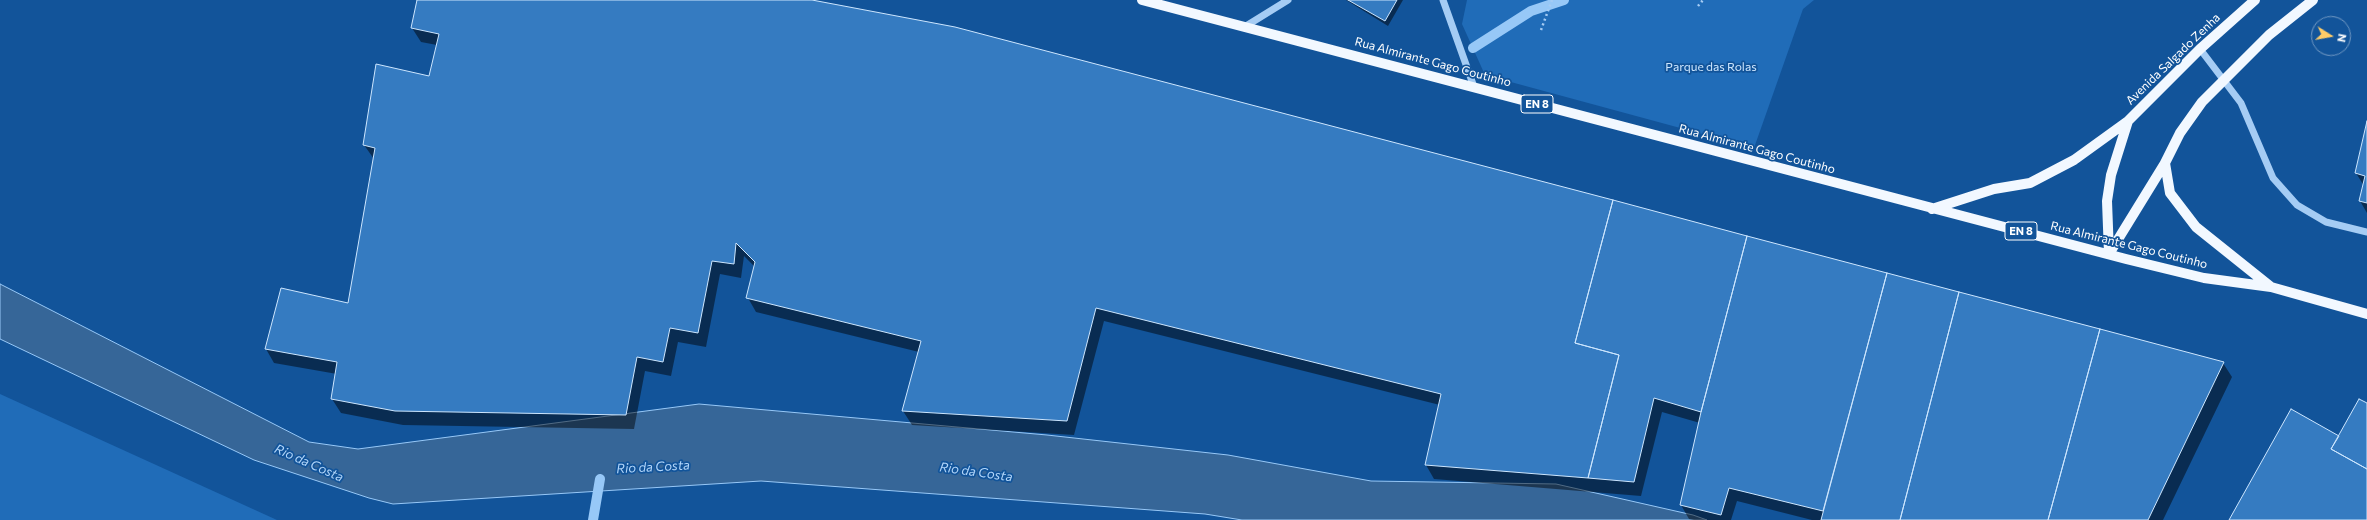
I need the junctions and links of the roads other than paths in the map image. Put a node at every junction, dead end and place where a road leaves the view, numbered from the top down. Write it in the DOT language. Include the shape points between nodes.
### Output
graph roads {
  1 [pos="1142,0"];
  2 [pos="1288,0"];
  3 [pos="1443,0"];
  4 [pos="2255,0"];
  5 [pos="2313,0"];
  6 [pos="1166,3"];
  7 [pos="1246,26"];
  8 [pos="2200,49"];
  9 [pos="2224,78"];
  10 [pos="1474,87"];
  11 [pos="2128,120"];
  12 [pos="2166,163"];
  13 [pos="1932,209"];
  14 [pos="2367,232"];
  15 [pos="2109,254"];
  16 [pos="2271,287"];
  17 [pos="2367,314"];
  1 -- 6 [label="main road, Rua Almirante Gago Coutinho / EN 8"];
  2 -- 7 [label="street"];
  3 -- 10 [label="street"];
  4 -- 8 [label="main road, Avenida Salgado Zenha"];
  5 -- 9 [label="main road" via="2269,35"];
  6 -- 7 [label="main road, Rua Almirante Gago Coutinho / EN 8"];
  7 -- 10 [label="main road, Rua Almirante Gago Coutinho / EN 8"];
  8 -- 9 [label="street"];
  8 -- 11 [label="main road, Avenida Salgado Zenha"];
  9 -- 12 [label="main road" via="2202,102 2180,133"];
  9 -- 14 [label="street" via="2241,103 2273,178 2297,204 2326,222"];
  10 -- 13 [label="main road, Rua Almirante Gago Coutinho / EN 8"];
  11 -- 13 [label="main road, Avenida Salgado Zenha" via="2074,160 2030,183 1994,189"];
  11 -- 15 [label="main road, Avenida Salgado Zenha" via="2111,175 2107,201"];
  12 -- 15 [label="main road"];
  12 -- 16 [label="main road" via="2170,193 2196,227"];
  13 -- 15 [label="main road, Rua Almirante Gago Coutinho / EN 8"];
  15 -- 16 [label="main road, Rua Almirante Gago Coutinho / EN 8" via="2204,278"];
  16 -- 17 [label="main road, Rua Almirante Gago Coutinho / EN 8"];
}
